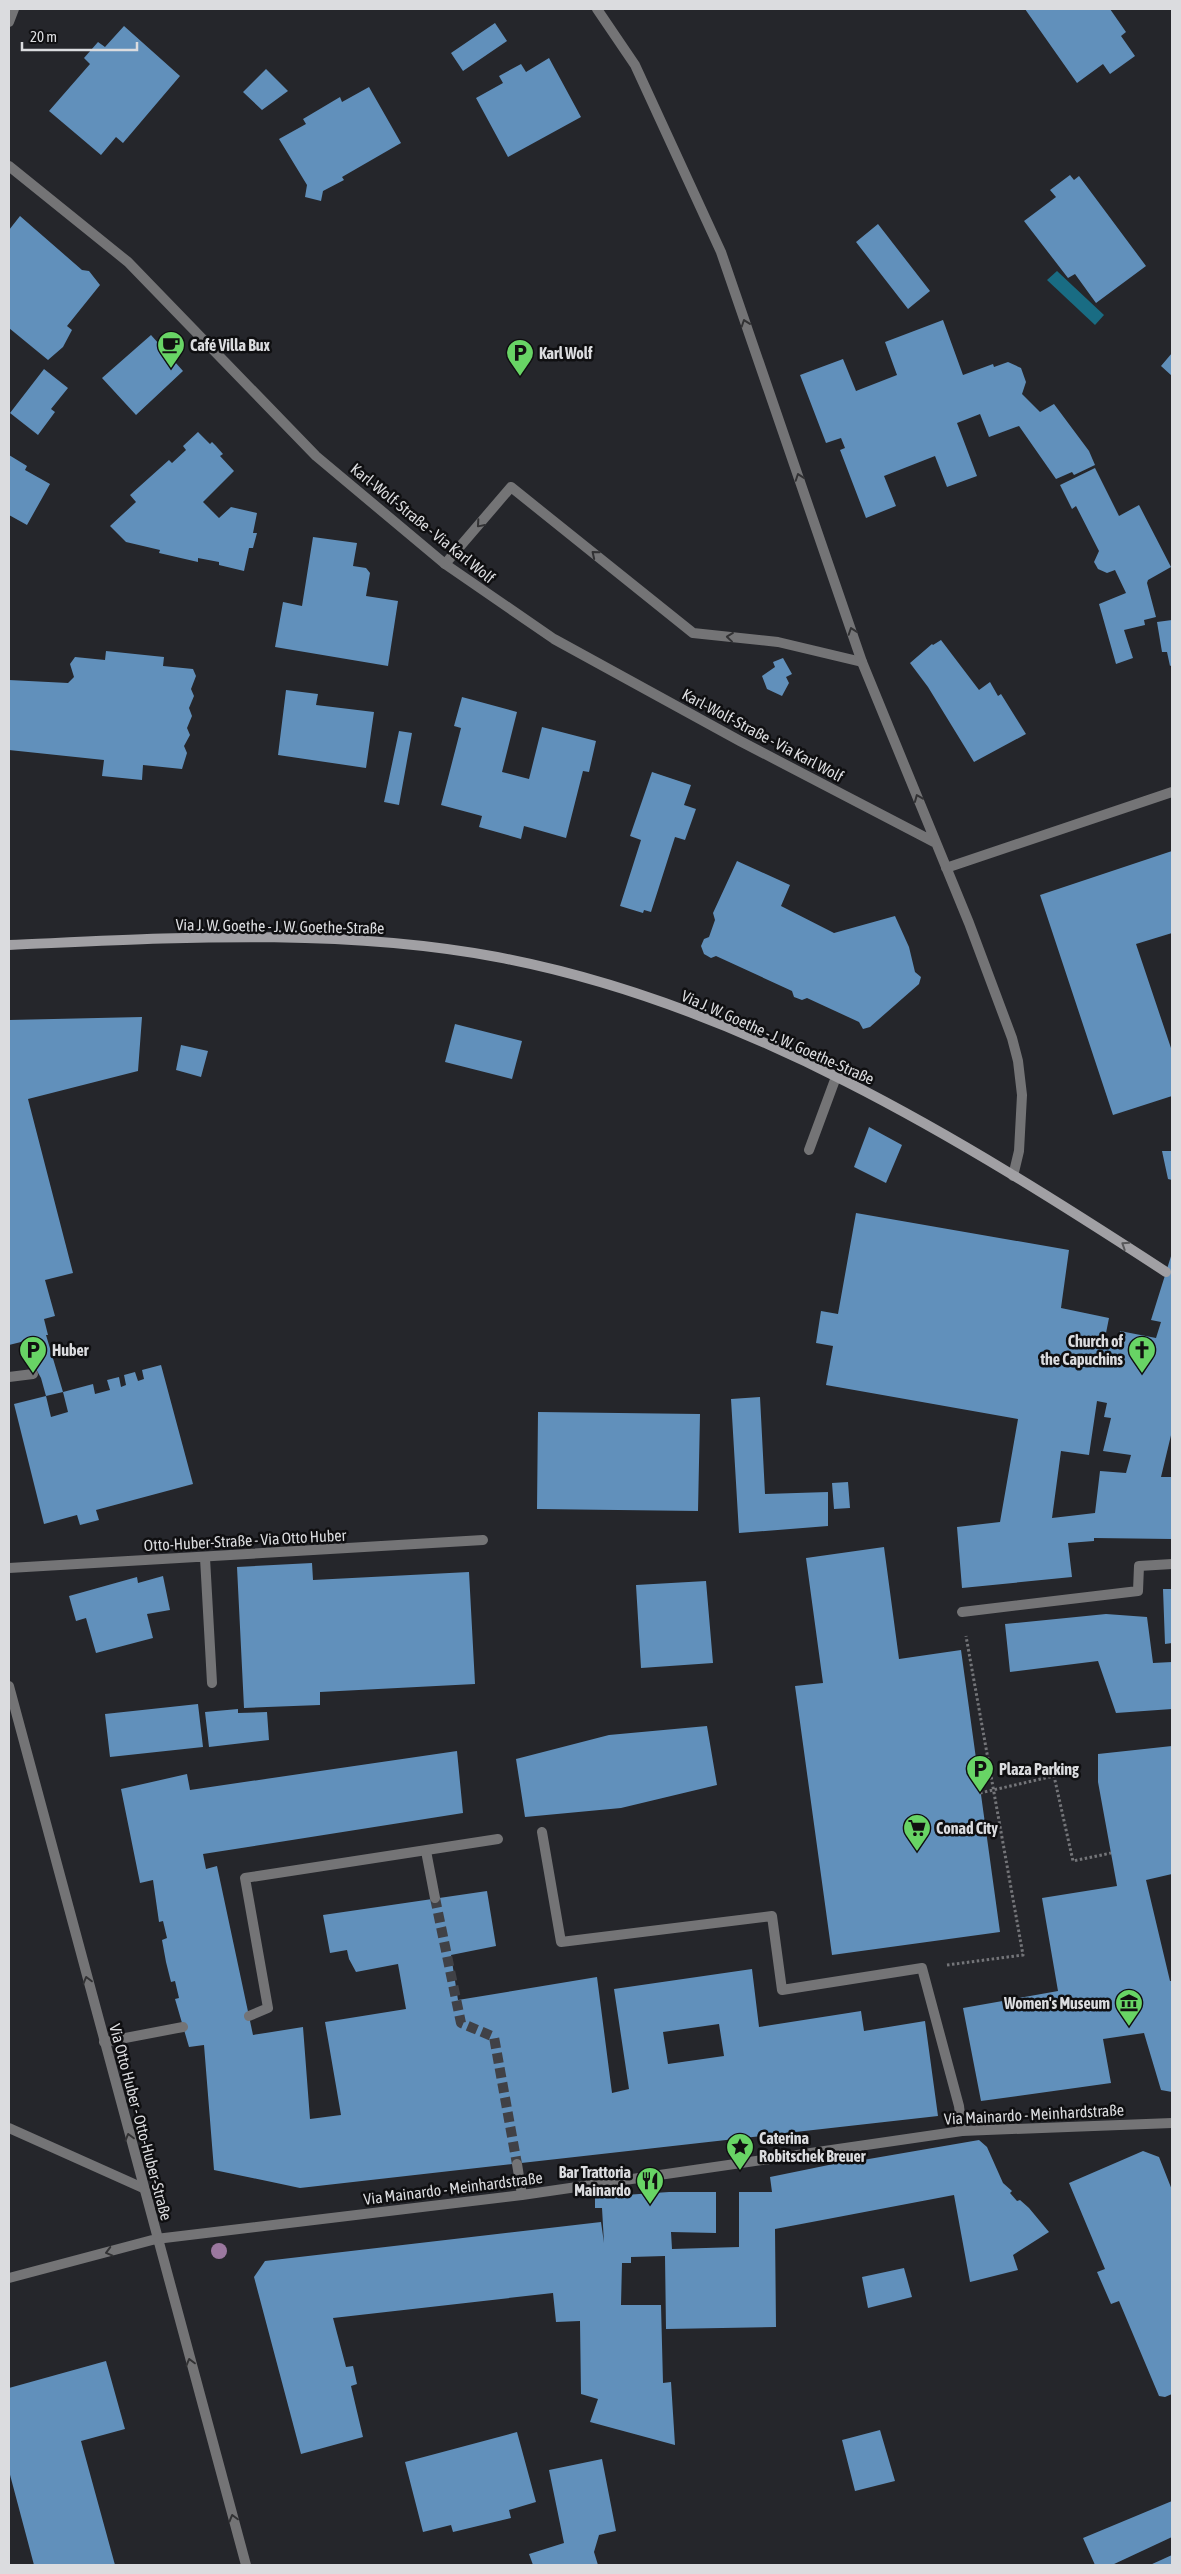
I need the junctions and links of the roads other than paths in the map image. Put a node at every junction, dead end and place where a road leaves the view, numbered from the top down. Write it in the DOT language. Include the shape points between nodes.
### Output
graph roads {
  1 [pos="14,9"];
  2 [pos="597,9"];
  3 [pos="9,22"];
  4 [pos="9,166"];
  5 [pos="445,564"];
  6 [pos="862,662"];
  7 [pos="1172,792"];
  8 [pos="936,843"];
  9 [pos="946,868"];
  10 [pos="9,945"];
  11 [pos="836,1077"];
  12 [pos="809,1150"];
  13 [pos="1013,1176"];
  14 [pos="1166,1272"];
  15 [pos="33,1374"];
  16 [pos="9,1377"];
  17 [pos="483,1540"];
  18 [pos="205,1558"];
  19 [pos="1172,1564"];
  20 [pos="9,1568"];
  21 [pos="962,1612"];
  22 [pos="212,1682"];
  23 [pos="9,1686"];
  24 [pos="542,1832"];
  25 [pos="498,1839"];
  26 [pos="426,1851"];
  27 [pos="436,1898"];
  28 [pos="249,2016"];
  29 [pos="183,2027"];
  30 [pos="104,2042"];
  31 [pos="1172,2123"];
  32 [pos="9,2128"];
  33 [pos="962,2131"];
  34 [pos="516,2164"];
  35 [pos="143,2188"];
  36 [pos="522,2195"];
  37 [pos="156,2239"];
  38 [pos="9,2278"];
  39 [pos="246,2565"];
  1 -- 3 [label="street"];
  6 -- 2 [label="street, one-way" via="721,252 635,65"];
  4 -- 5 [label="street, Karl-Wolf-Straße - Via Karl Wolf" via="128,262 316,456"];
  6 -- 5 [label="street, one-way" via="778,642 693,633 511,487"];
  5 -- 8 [label="street, Karl-Wolf-Straße - Via Karl Wolf" via="554,639 740,742"];
  8 -- 6 [label="street, one-way"];
  7 -- 9 [label="street"];
  8 -- 9 [label="street"];
  9 -- 13 [label="street" via="1018,1062 1022,1124"];
  10 -- 11 [label="main road, Via J. W. Goethe - J. W. Goethe-Straße" via="168,938 302,938 429,947 498,958 618,988 681,1009"];
  11 -- 12 [label="street"];
  11 -- 13 [label="main road, Via J. W. Goethe - J. W. Goethe-Straße" via="915,1118"];
  14 -- 13 [label="main road, Via J. W. Goethe - J. W. Goethe-Straße, one-way"];
  15 -- 16 [label="street"];
  17 -- 18 [label="street, Otto-Huber-Straße - Via Otto Huber"];
  18 -- 20 [label="street, Otto-Huber-Straße - Via Otto Huber"];
  18 -- 22 [label="street"];
  19 -- 21 [label="street" via="1139,1566 1138,1591"];
  30 -- 23 [label="street, Via Otto Huber - Otto-Huber-Straße, one-way"];
  24 -- 33 [label="street" via="561,1942 772,1916 782,1990 922,1968 960,2106"];
  25 -- 26 [label="street"];
  26 -- 27 [label="street"];
  26 -- 28 [label="street" via="245,1878 268,2008"];
  29 -- 30 [label="street"];
  35 -- 30 [label="street, Via Otto Huber - Otto-Huber-Straße, one-way"];
  31 -- 33 [label="street, Via Mainardo - Meinhardstraße"];
  32 -- 35 [label="street"];
  33 -- 36 [label="street, Via Mainardo - Meinhardstraße"];
  34 -- 36 [label="street"];
  35 -- 37 [label="street, Via Otto Huber - Otto-Huber-Straße"];
  36 -- 37 [label="street, Via Mainardo - Meinhardstraße"];
  37 -- 38 [label="street, Via Mainardo - Meinhardstraße, one-way"];
  39 -- 37 [label="street, Via Otto Huber - Otto-Huber-Straße, one-way"];
}
